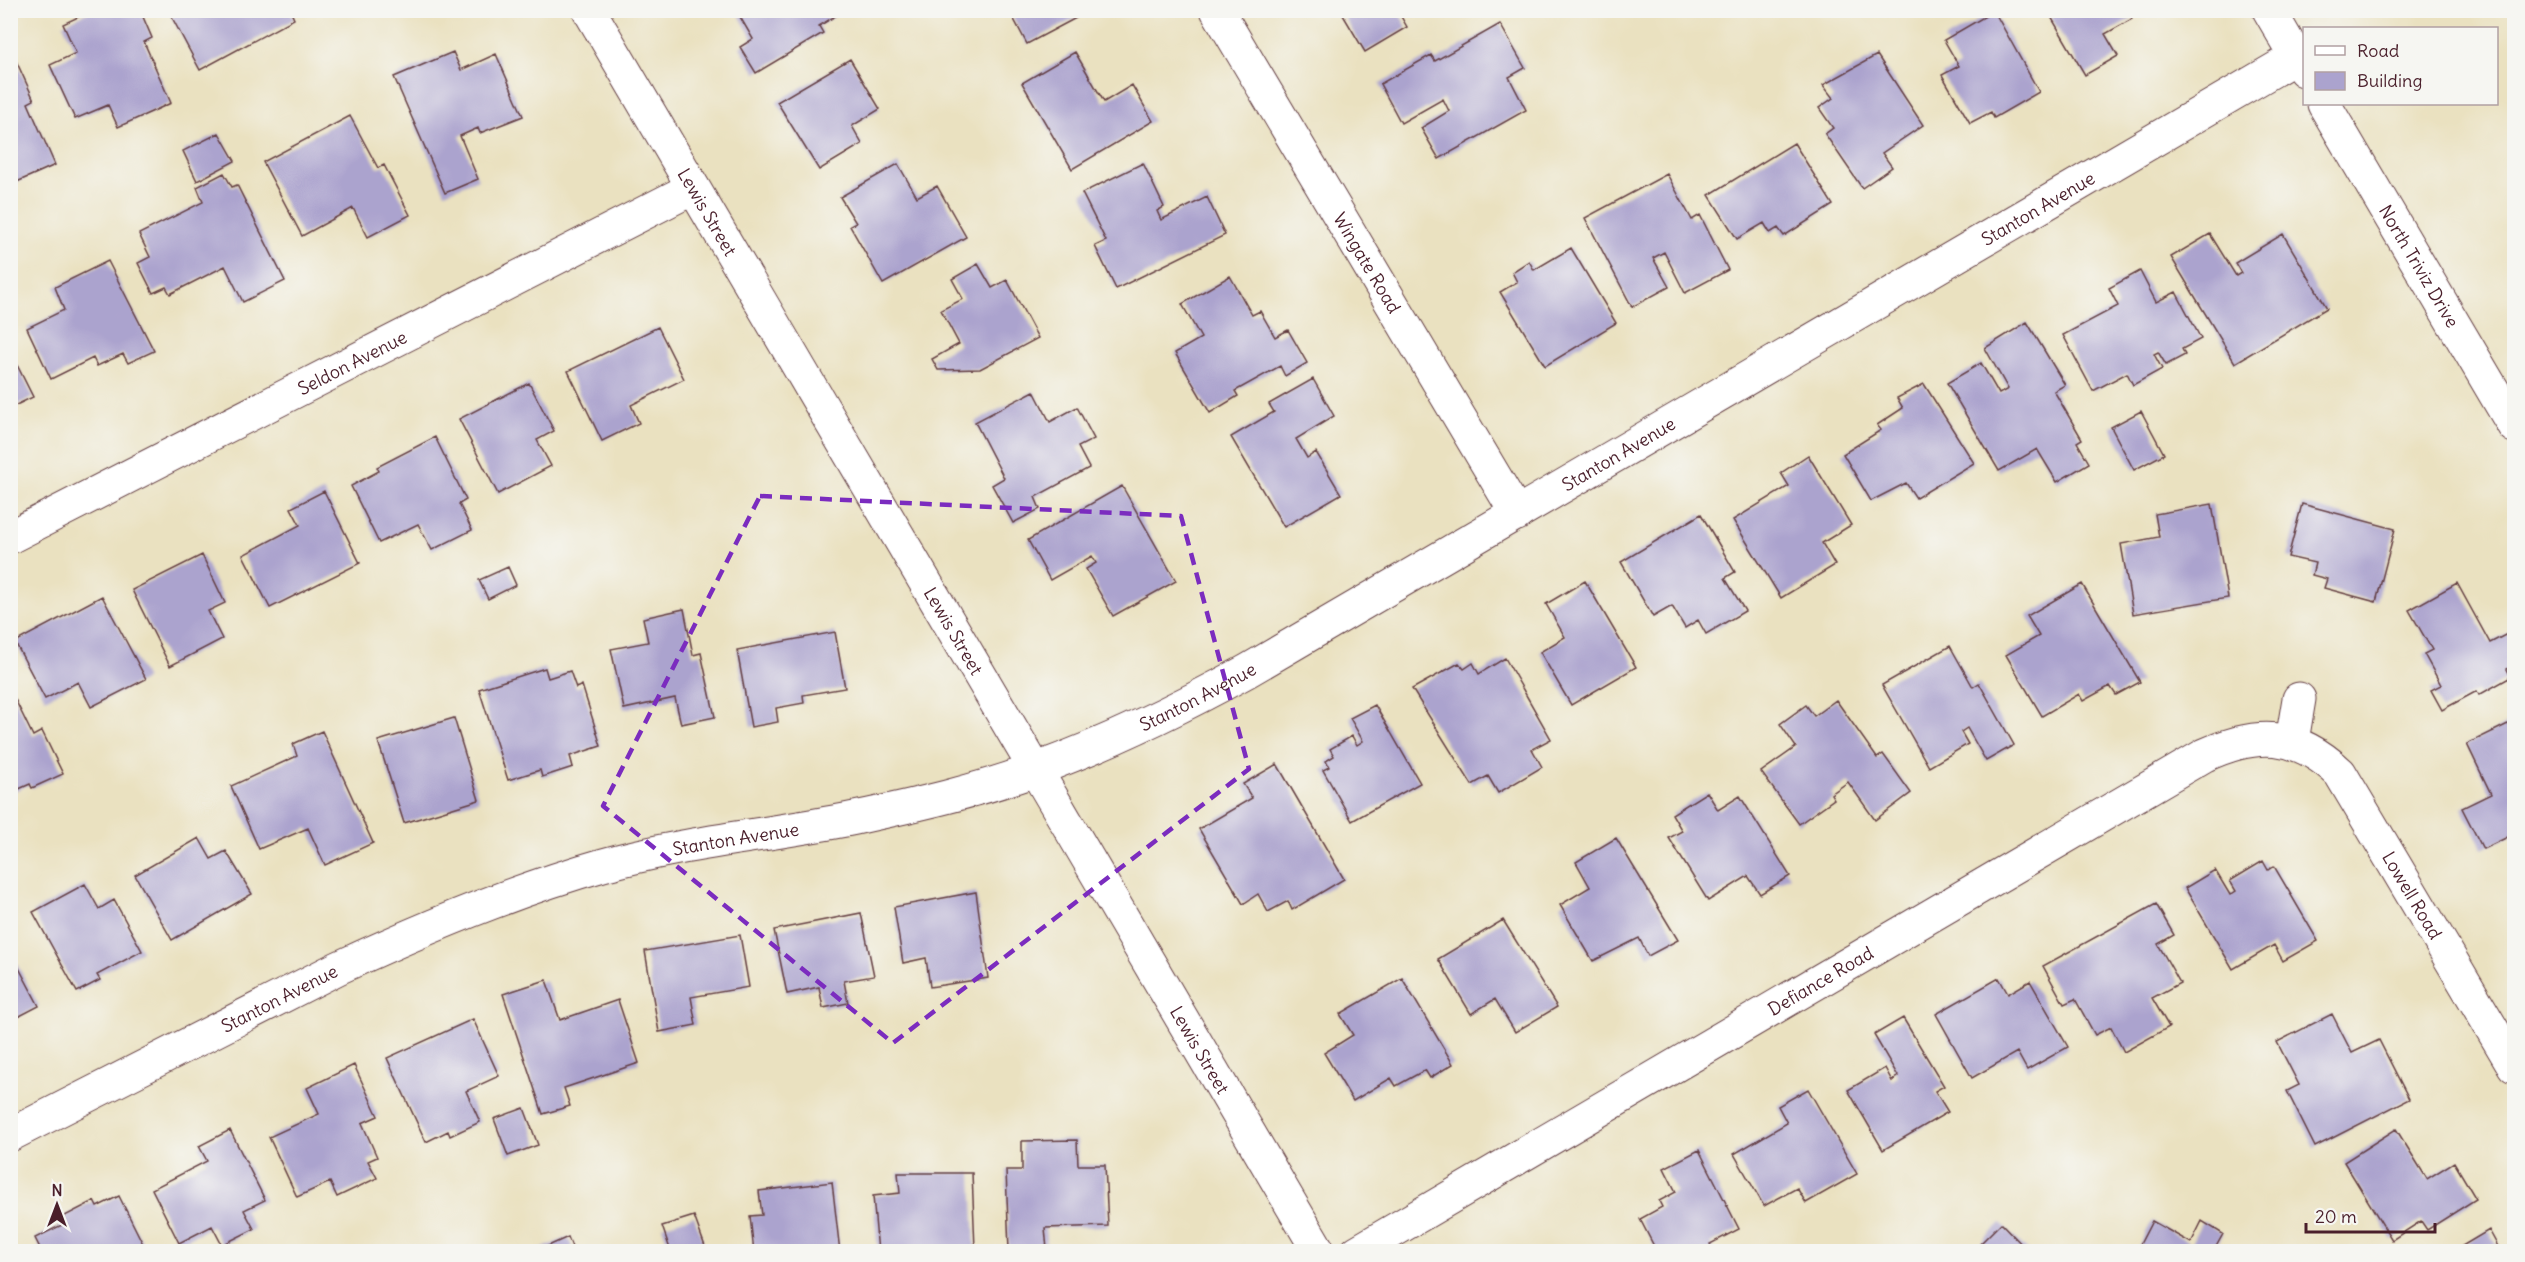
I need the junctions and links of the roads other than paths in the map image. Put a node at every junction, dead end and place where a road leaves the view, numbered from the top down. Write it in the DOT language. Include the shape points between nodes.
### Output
graph roads {
  1 [pos="589,10"];
  2 [pos="1217,10"];
  3 [pos="2269,10"];
  4 [pos="2300,64"];
  5 [pos="2325,105"];
  6 [pos="693,188"];
  7 [pos="2514,426"];
  8 [pos="1517,514"];
  9 [pos="10,537"];
  10 [pos="2299,699"];
  11 [pos="2292,741"];
  12 [pos="1036,770"];
  13 [pos="2514,1066"];
  14 [pos="10,1135"];
  15 [pos="1319,1251"];
  16 [pos="1357,1251"];
  1 -- 6 [label="street, Lewis Street"];
  2 -- 8 [label="street, Wingate Road"];
  3 -- 4 [label="street"];
  4 -- 8 [label="street, Stanton Avenue"];
  5 -- 7 [label="street, North Triviz Drive"];
  6 -- 9 [label="street, Seldon Avenue"];
  6 -- 12 [label="street, Lewis Street"];
  8 -- 12 [label="street, Stanton Avenue" via="1196,699"];
  10 -- 11 [label="street"];
  11 -- 13 [label="street, Lowell Road" via="2326,760 2351,788"];
  11 -- 16 [label="street, Defiance Road" via="2247,740 2205,755"];
  12 -- 14 [label="street, Stanton Avenue" via="872,814 650,854 507,897 338,969"];
  12 -- 15 [label="street, Lewis Street"];
}
